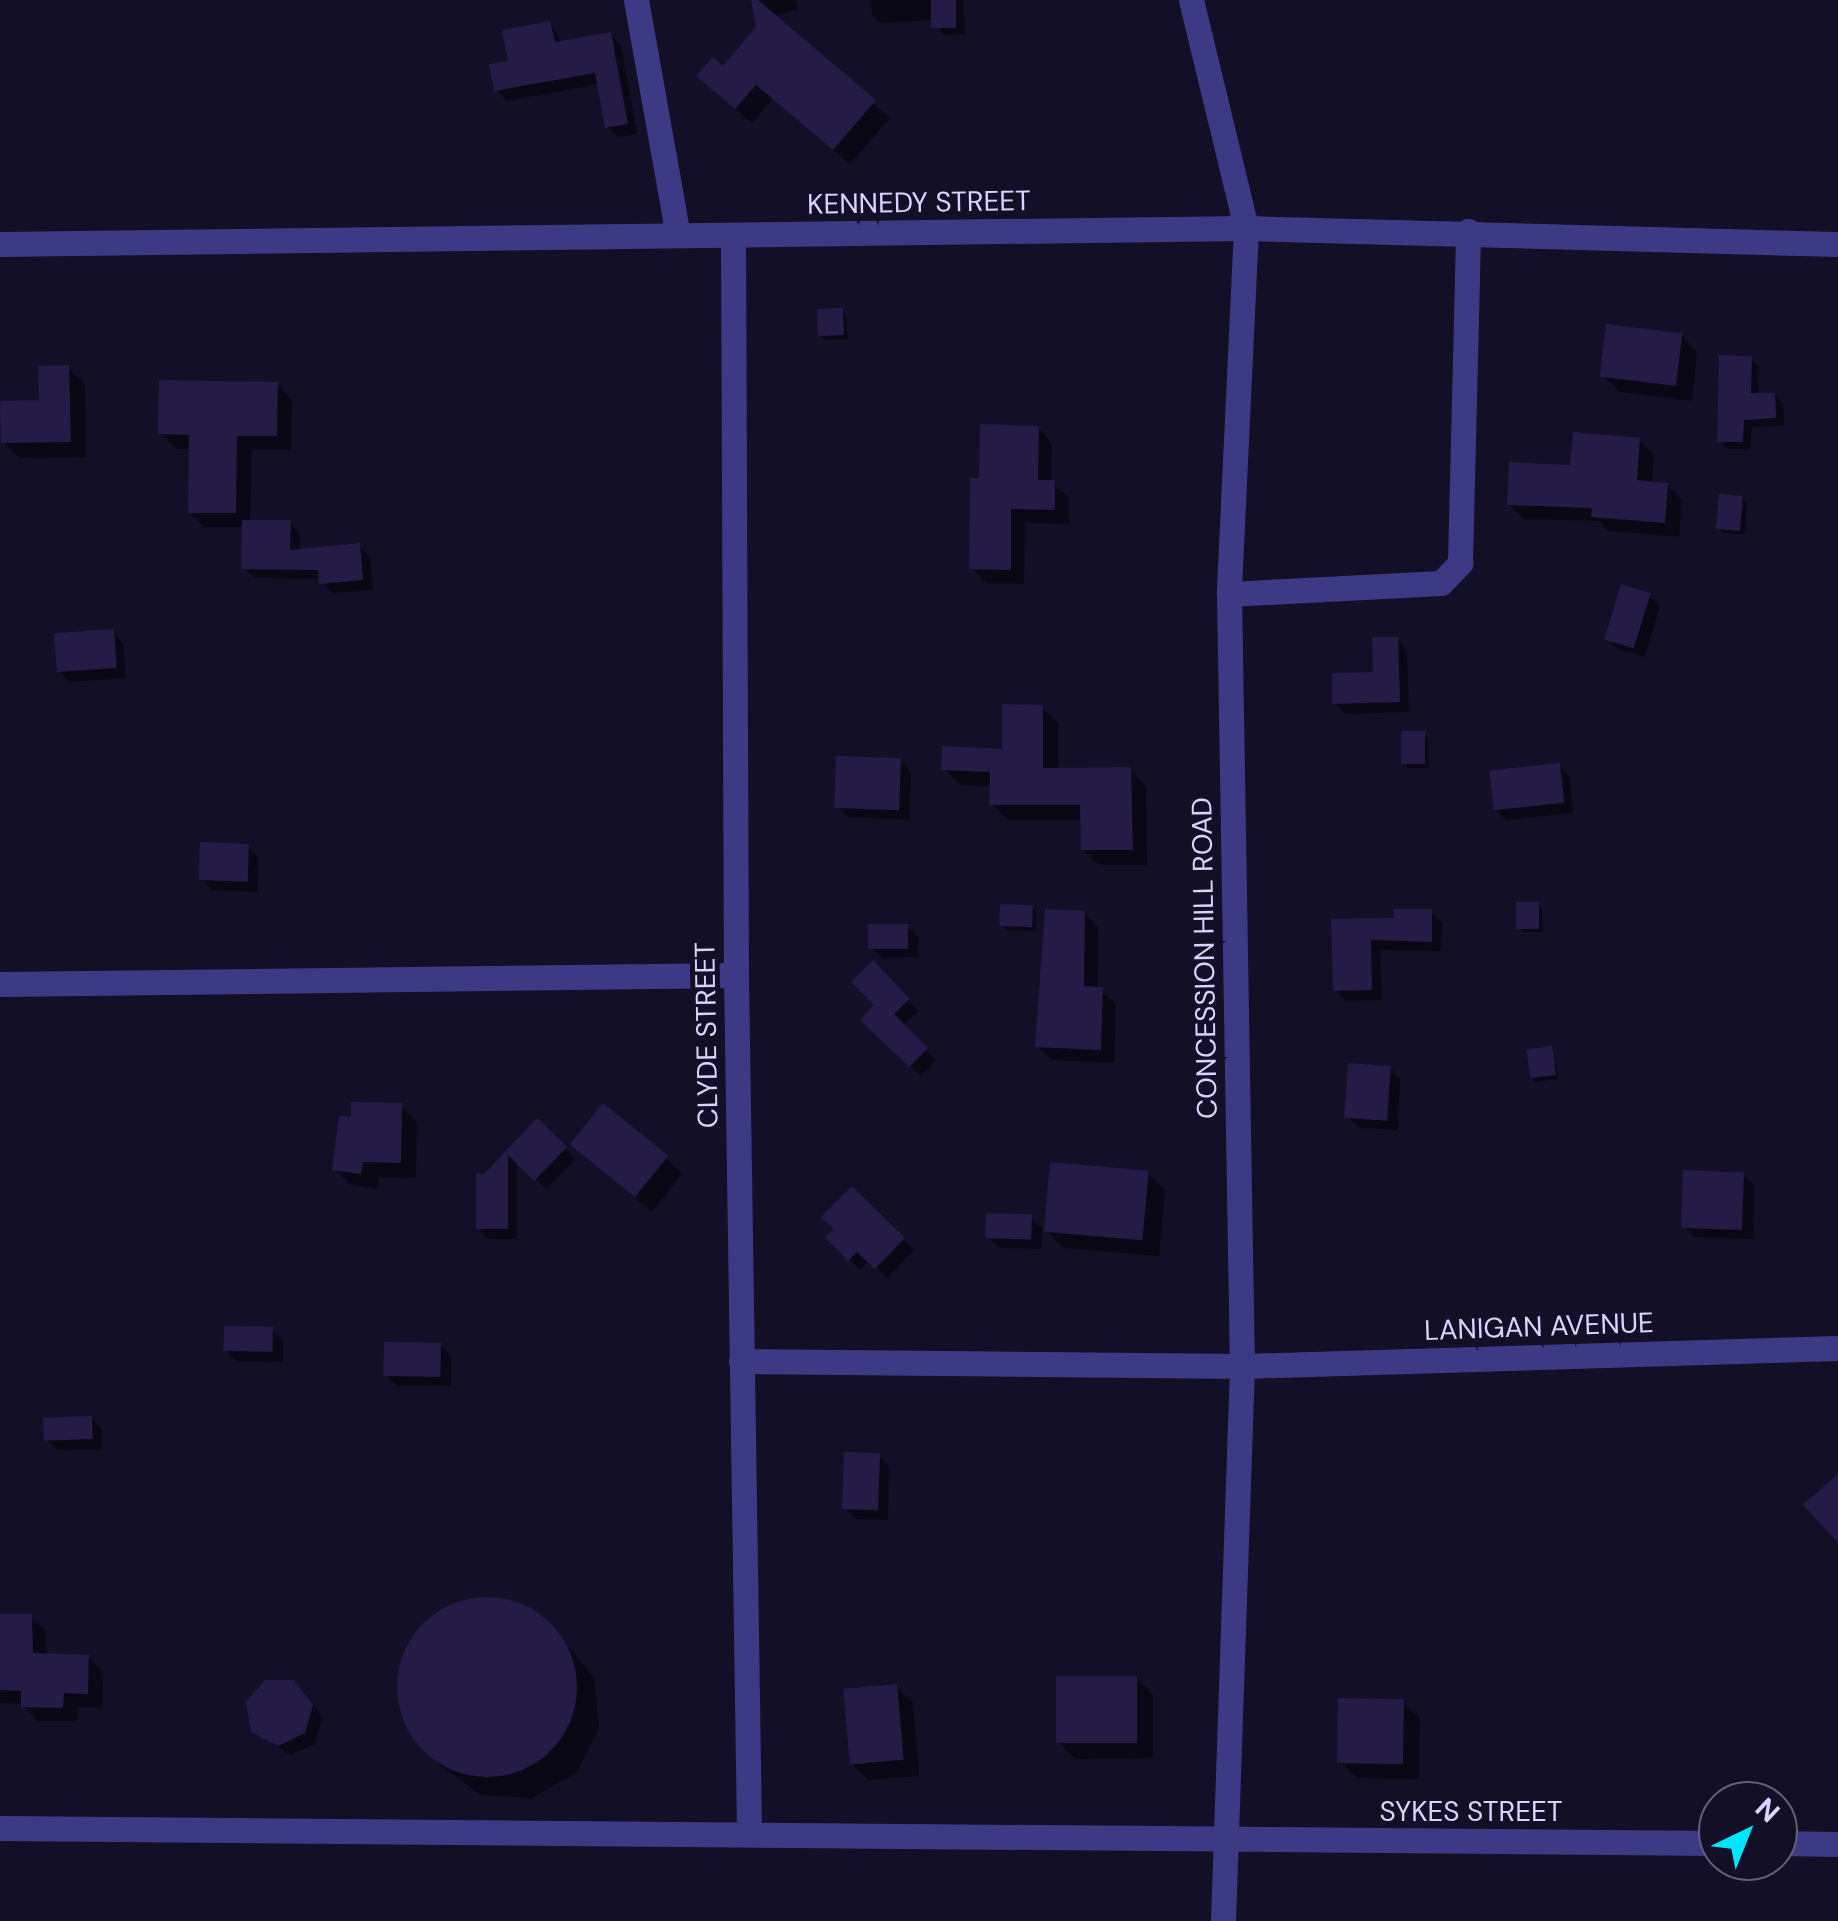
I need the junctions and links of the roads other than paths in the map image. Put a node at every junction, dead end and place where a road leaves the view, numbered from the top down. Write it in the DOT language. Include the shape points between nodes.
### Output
graph roads {
  1 [pos="636,0"];
  2 [pos="1192,0"];
  3 [pos="1246,228"];
  4 [pos="1468,231"];
  5 [pos="678,235"];
  6 [pos="733,236"];
  7 [pos="0,244"];
  8 [pos="1838,244"];
  9 [pos="1229,594"];
  10 [pos="736,975"];
  11 [pos="0,984"];
  12 [pos="1838,1348"];
  13 [pos="741,1361"];
  14 [pos="1242,1366"];
  15 [pos="0,1828"];
  16 [pos="749,1832"];
  17 [pos="1224,1842"];
  18 [pos="1698,1843"];
  19 [pos="1798,1844"];
  20 [pos="1838,1844"];
  21 [pos="1223,1921"];
  1 -- 5 [label="street"];
  2 -- 3 [label="street, CONCESSION HILL ROAD"];
  3 -- 4 [label="street, KENNEDY STREET"];
  3 -- 6 [label="street, KENNEDY STREET"];
  3 -- 9 [label="street, CONCESSION HILL ROAD"];
  4 -- 8 [label="street, KENNEDY STREET"];
  4 -- 9 [label="street" via="1460,563 1441,583"];
  5 -- 6 [label="street, KENNEDY STREET"];
  5 -- 7 [label="street, KENNEDY STREET"];
  6 -- 10 [label="street, CLYDE STREET"];
  9 -- 14 [label="street, CONCESSION HILL ROAD"];
  10 -- 11 [label="street"];
  10 -- 13 [label="street, CLYDE STREET"];
  12 -- 14 [label="street, LANIGAN AVENUE"];
  13 -- 14 [label="street, LANIGAN AVENUE"];
  13 -- 16 [label="street, CLYDE STREET"];
  14 -- 17 [label="street, CONCESSION HILL ROAD"];
  15 -- 16 [label="street, SYKES STREET"];
  16 -- 17 [label="street, SYKES STREET"];
  17 -- 18 [label="street, SYKES STREET"];
  17 -- 21 [label="street, CONCESSION HILL ROAD"];
  19 -- 20 [label="street"];
}
